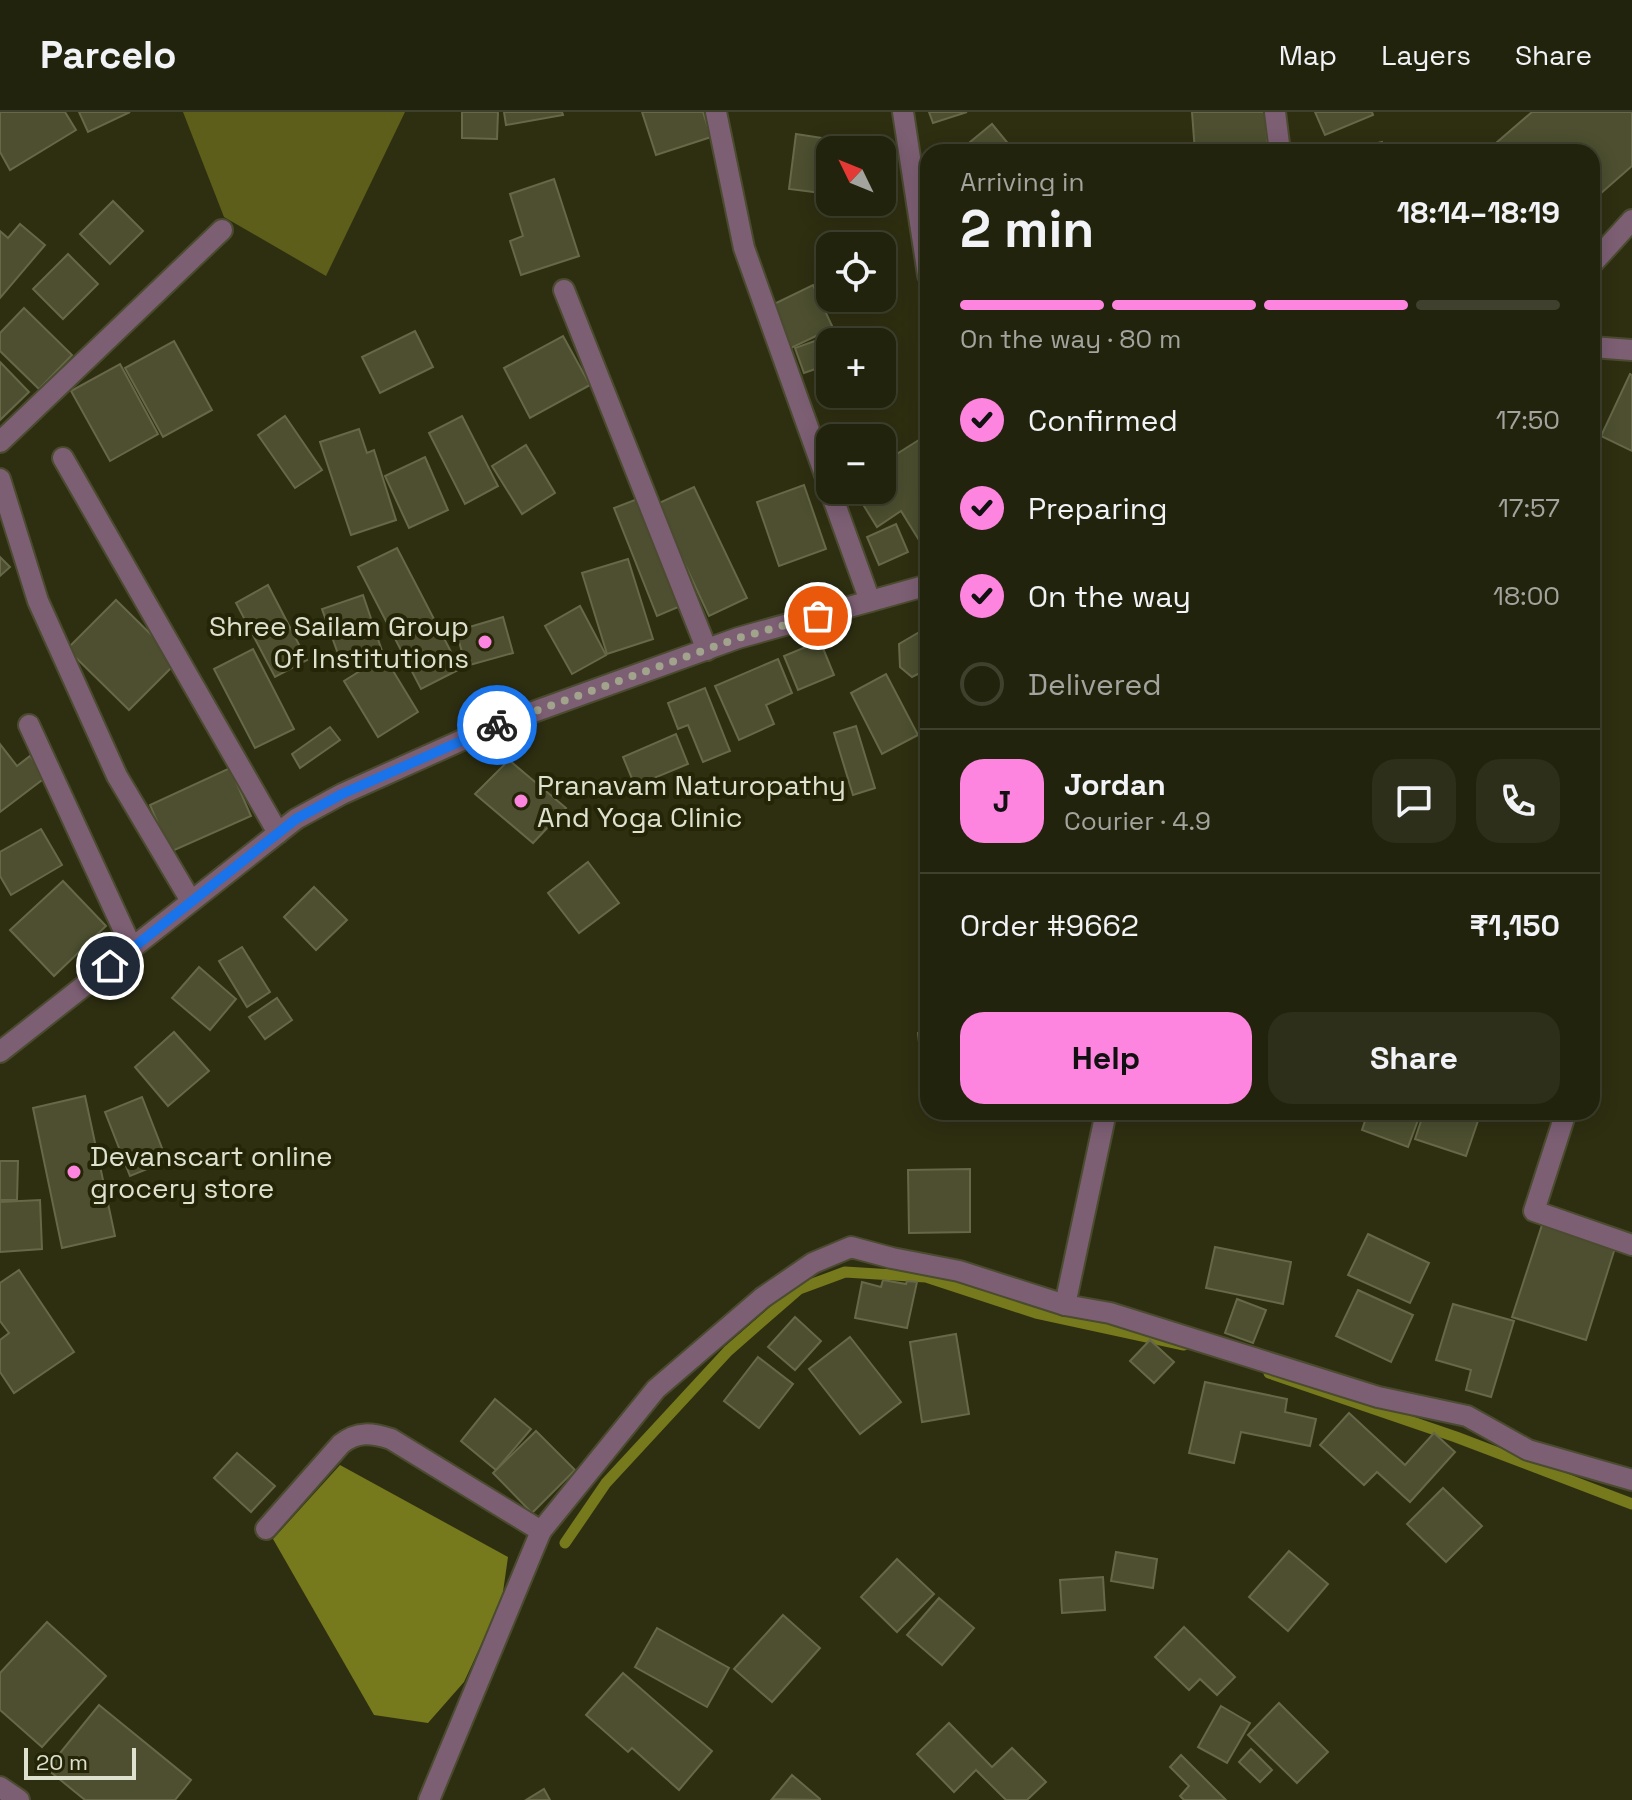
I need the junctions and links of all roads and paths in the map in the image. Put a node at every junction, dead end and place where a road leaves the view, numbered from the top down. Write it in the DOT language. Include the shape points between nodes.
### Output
graph roads {
  1 [pos="716,112"];
  2 [pos="903,112"];
  3 [pos="1275,112"];
  4 [pos="1279,144"];
  5 [pos="1632,220"];
  6 [pos="920,223"];
  7 [pos="222,230"];
  8 [pos="1600,255"];
  9 [pos="564,290"];
  10 [pos="1600,348"];
  11 [pos="1632,350"];
  12 [pos="0,442"];
  13 [pos="816,451"];
  14 [pos="63,458"];
  15 [pos="0,479"];
  16 [pos="835,504"];
  17 [pos="920,587"];
  18 [pos="870,601"];
  19 [pos="707,650"];
  20 [pos="29,725"];
  21 [pos="278,833"];
  22 [pos="191,901"];
  23 [pos="132,948"];
  24 [pos="0,1052"];
  25 [pos="1104,1120"];
  26 [pos="1563,1120"];
  27 [pos="1632,1245"];
  28 [pos="1065,1305"];
  29 [pos="1632,1480"];
  30 [pos="266,1529"];
  31 [pos="541,1531"];
  32 [pos="0,1787"];
  33 [pos="19,1800"];
  34 [pos="429,1800"];
  1 -- 13 [label="street" via="744,248"];
  2 -- 6 [label="street"];
  3 -- 4 [label="street"];
  5 -- 8 [label="street"];
  7 -- 12 [label="street"];
  9 -- 19 [label="street"];
  10 -- 11 [label="street"];
  14 -- 21 [label="street"];
  15 -- 22 [label="street" via="38,601 110,761"];
  16 -- 18 [label="street"];
  17 -- 18 [label="street"];
  18 -- 19 [label="street"];
  19 -- 21 [label="street" via="489,728 342,794"];
  20 -- 23 [label="street"];
  21 -- 22 [label="street"];
  22 -- 23 [label="street"];
  23 -- 24 [label="street"];
  25 -- 28 [label="street"];
  26 -- 27 [label="street" via="1534,1211"];
  28 -- 29 [label="street" via="1110,1313 1378,1397 1467,1416 1528,1450"];
  28 -- 31 [label="street" via="959,1271 851,1247 813,1263 762,1298 656,1389"];
  30 -- 31 [label="street" via="341,1444 364,1434 391,1439"];
  31 -- 34 [label="street"];
  32 -- 33 [label="street"];
}
